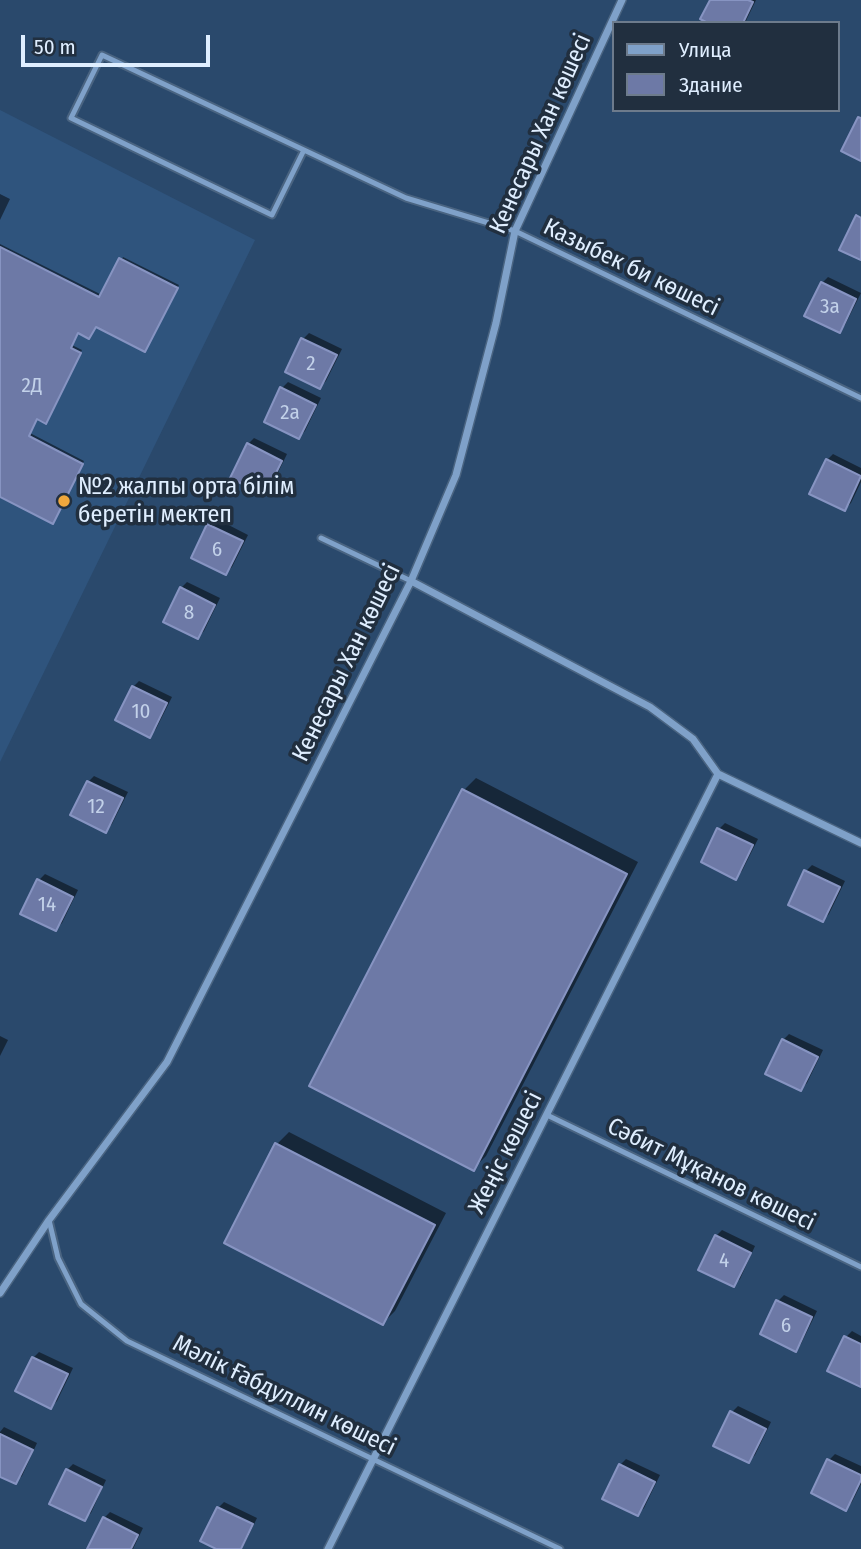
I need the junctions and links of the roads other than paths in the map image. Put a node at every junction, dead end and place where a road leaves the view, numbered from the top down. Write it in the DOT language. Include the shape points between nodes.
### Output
graph roads {
  1 [pos="622,0"];
  2 [pos="612,21"];
  3 [pos="612,22"];
  4 [pos="304,150"];
  5 [pos="515,231"];
  6 [pos="861,398"];
  7 [pos="321,538"];
  8 [pos="411,582"];
  9 [pos="718,774"];
  10 [pos="861,843"];
  11 [pos="547,1115"];
  12 [pos="49,1220"];
  13 [pos="861,1267"];
  14 [pos="0,1293"];
  15 [pos="373,1459"];
  16 [pos="328,1549"];
  17 [pos="560,1549"];
  1 -- 2 [label="street, Кенесары Хан көшесі"];
  3 -- 5 [label="street, Кенесары Хан көшесі"];
  4 -- 4 [label="lane, Казыбек би көшесі" via="272,215 71,117 102,55"];
  4 -- 5 [label="lane, Казыбек би көшесі" via="406,198"];
  5 -- 6 [label="lane, Казыбек би көшесі"];
  5 -- 8 [label="street, Кенесары Хан көшесі" via="456,475"];
  7 -- 8 [label="lane"];
  8 -- 9 [label="street" via="650,707 693,739"];
  8 -- 12 [label="street, Кенесары Хан көшесі" via="167,1062"];
  9 -- 10 [label="street"];
  9 -- 11 [label="street, Жеңіс көшесі"];
  11 -- 13 [label="lane, Сәбит Мұқанов көшесі"];
  11 -- 15 [label="street, Жеңіс көшесі"];
  12 -- 14 [label="street, Кенесары Хан көшесі"];
  12 -- 15 [label="lane, Мәлік Ғабдуллин көшесі" via="58,1258 81,1304 127,1340"];
  15 -- 16 [label="street, Жеңіс көшесі"];
  15 -- 17 [label="lane, Мәлік Ғабдуллин көшесі"];
}
